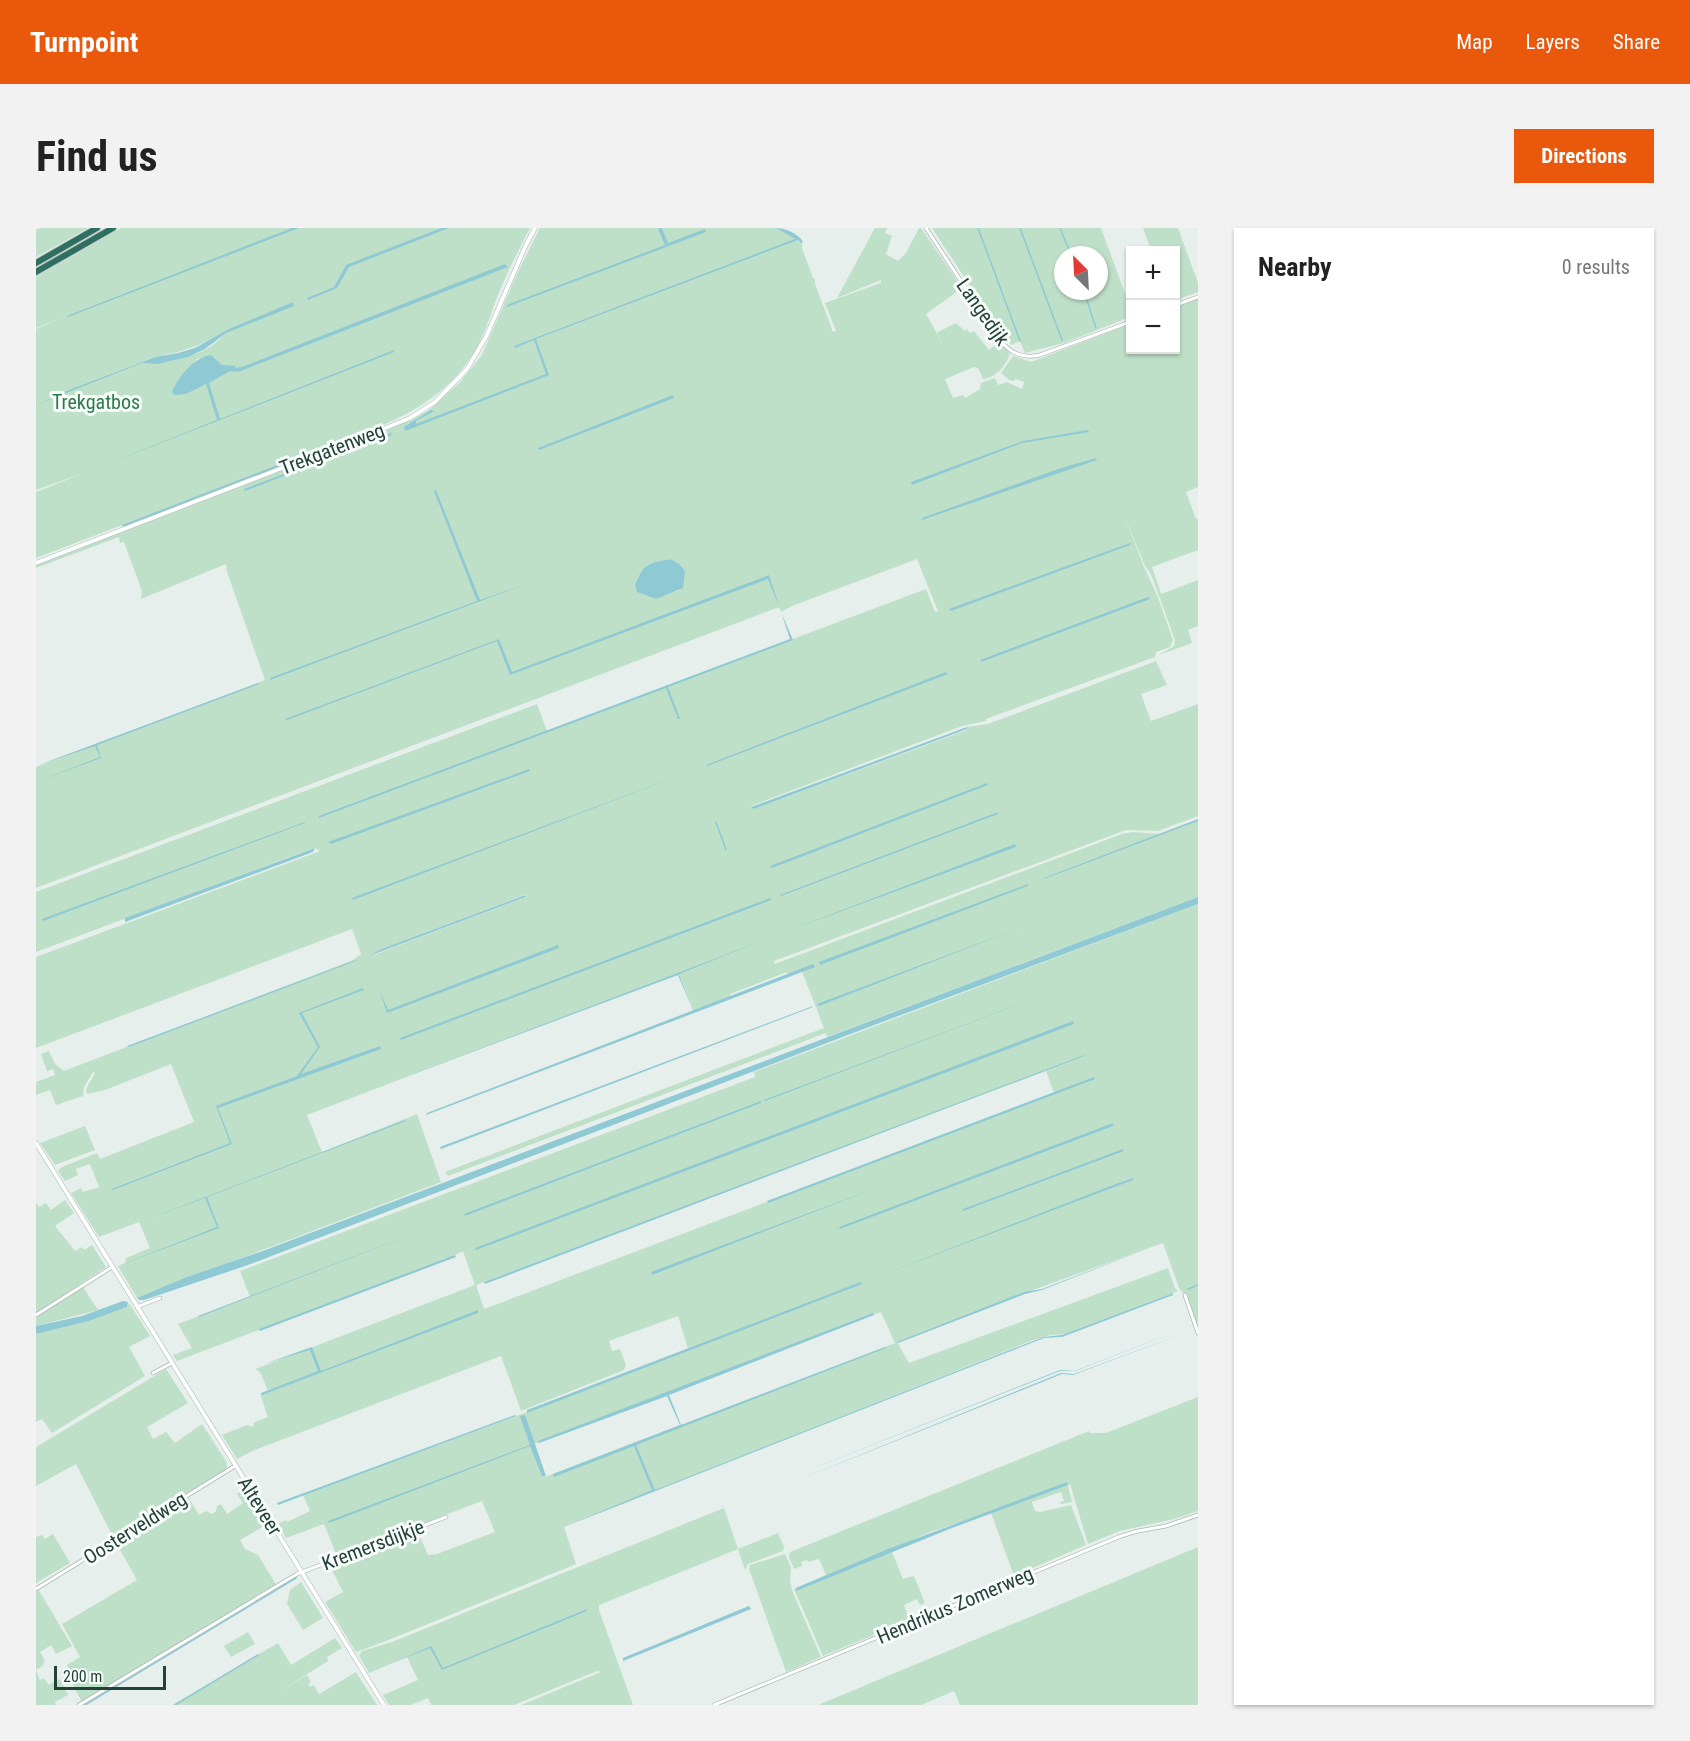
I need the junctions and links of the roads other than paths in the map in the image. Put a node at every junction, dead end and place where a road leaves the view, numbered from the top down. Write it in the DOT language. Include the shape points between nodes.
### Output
graph roads {
  1 [pos="97,228"];
  2 [pos="113,228"];
  3 [pos="535,228"];
  4 [pos="926,228"];
  5 [pos="36,263"];
  6 [pos="36,273"];
  7 [pos="1198,297"];
  8 [pos="1180,304"];
  9 [pos="1126,324"];
  10 [pos="36,563"];
  11 [pos="36,1143"];
  12 [pos="112,1267"];
  13 [pos="1185,1295"];
  14 [pos="160,1298"];
  15 [pos="137,1307"];
  16 [pos="36,1316"];
  17 [pos="1198,1333"];
  18 [pos="172,1363"];
  19 [pos="153,1373"];
  20 [pos="235,1466"];
  21 [pos="1198,1515"];
  22 [pos="446,1517"];
  23 [pos="301,1573"];
  24 [pos="36,1589"];
  25 [pos="79,1705"];
  26 [pos="384,1705"];
  27 [pos="714,1705"];
  1 -- 5 [label="highway"];
  2 -- 6 [label="highway"];
  3 -- 10 [label="street, Trekgatenweg" via="476,357 447,392 423,411 388,428"];
  4 -- 9 [label="street, Langedijk" via="999,339 1017,354 1036,356"];
  7 -- 8 [label="street"];
  11 -- 12 [label="street, Alteveer"];
  12 -- 15 [label="street, Alteveer"];
  12 -- 16 [label="street"];
  13 -- 17 [label="street"];
  14 -- 15 [label="street"];
  15 -- 18 [label="street, Alteveer"];
  18 -- 19 [label="street"];
  18 -- 20 [label="street, Alteveer"];
  20 -- 23 [label="street, Alteveer"];
  20 -- 24 [label="street, Oosterveldweg"];
  21 -- 27 [label="street, Hendrikus Zomerweg" via="1121,1536"];
  22 -- 23 [label="street, Kremersdijkje"];
  23 -- 25 [label="street, Kremersdijkje"];
  23 -- 26 [label="street, Alteveer"];
}
